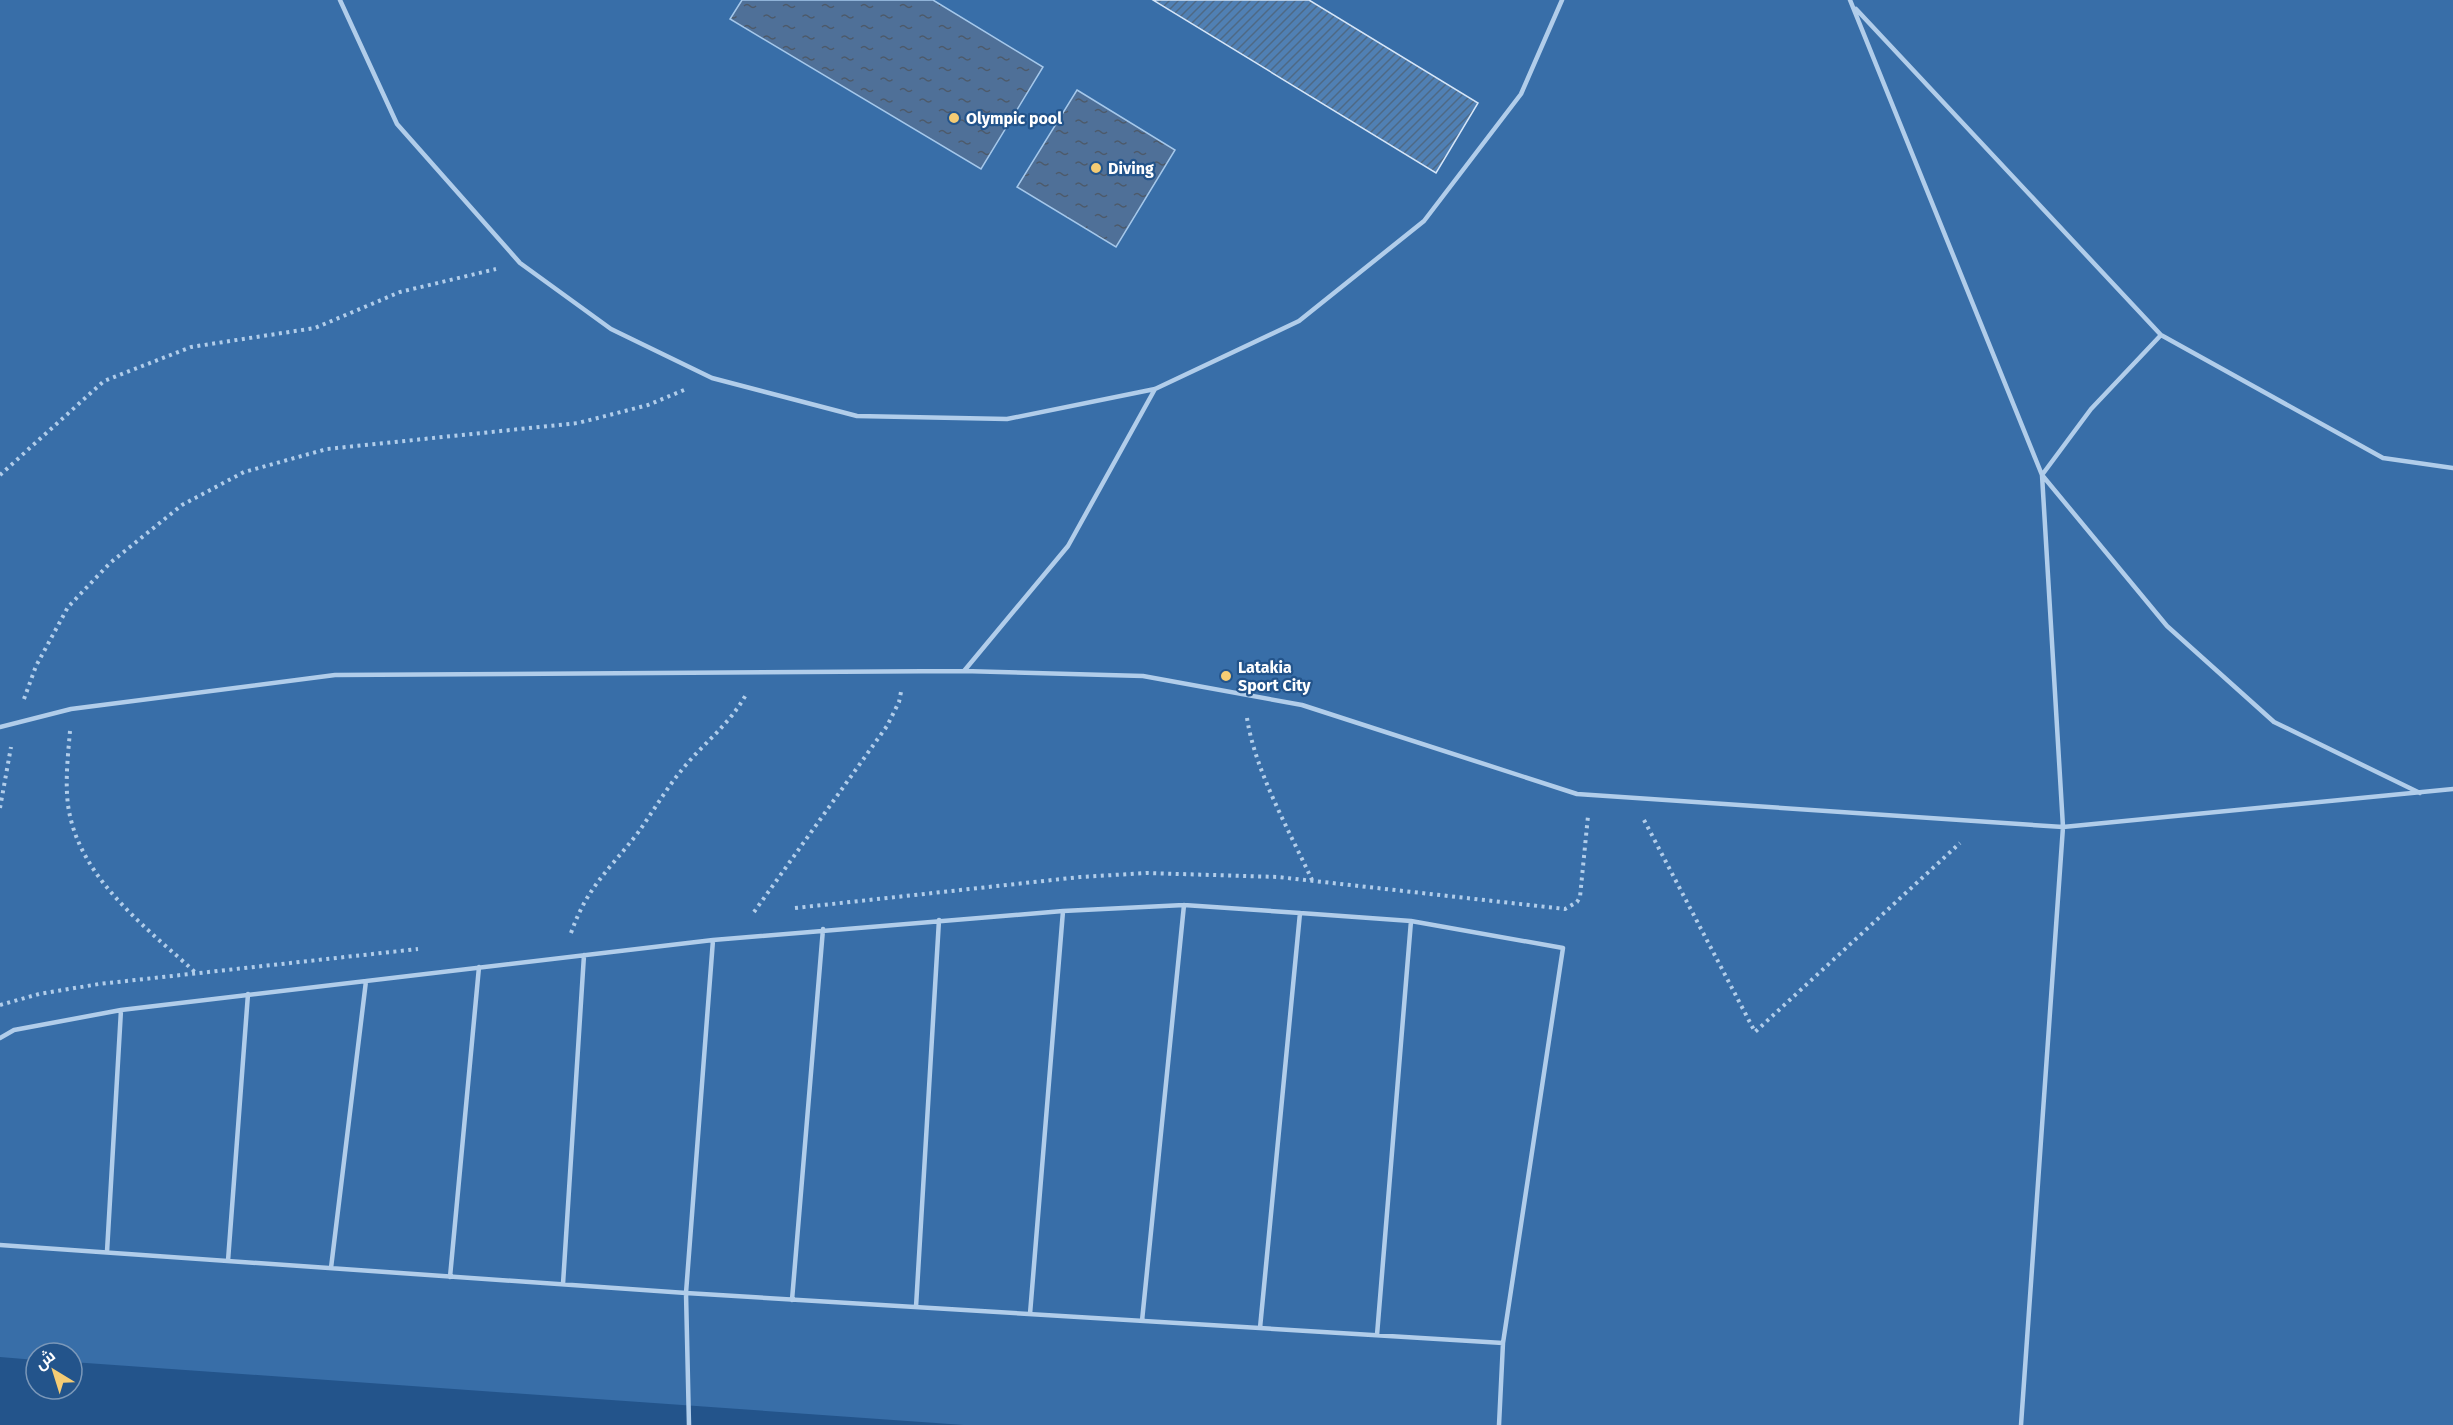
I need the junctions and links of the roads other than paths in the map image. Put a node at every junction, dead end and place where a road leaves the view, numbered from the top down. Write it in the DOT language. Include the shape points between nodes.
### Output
graph roads {
  1 [pos="340,0"];
  2 [pos="1562,0"];
  3 [pos="1850,0"];
  4 [pos="1854,7"];
  5 [pos="2161,335"];
  6 [pos="1155,389"];
  7 [pos="2453,468"];
  8 [pos="2042,474"];
  9 [pos="963,671"];
  10 [pos="0,727"];
  11 [pos="2453,789"];
  12 [pos="2422,794"];
  13 [pos="2063,827"];
  14 [pos="1184,905"];
  15 [pos="1063,910"];
  16 [pos="1300,913"];
  17 [pos="939,920"];
  18 [pos="1411,921"];
  19 [pos="823,929"];
  20 [pos="713,940"];
  21 [pos="584,955"];
  22 [pos="479,967"];
  23 [pos="366,981"];
  24 [pos="248,994"];
  25 [pos="121,1010"];
  26 [pos="0,1038"];
  27 [pos="0,1245"];
  28 [pos="107,1252"];
  29 [pos="228,1261"];
  30 [pos="331,1268"];
  31 [pos="450,1277"];
  32 [pos="563,1284"];
  33 [pos="686,1293"];
  34 [pos="792,1300"];
  35 [pos="916,1307"];
  36 [pos="1030,1314"];
  37 [pos="1143,1321"];
  38 [pos="1260,1328"];
  39 [pos="1377,1335"];
  40 [pos="1503,1343"];
  41 [pos="690,1425"];
  42 [pos="1499,1425"];
  43 [pos="2021,1425"];
  1 -- 6 [label="lane" via="398,124 520,264 611,329 712,378 857,416 1007,419"];
  2 -- 6 [label="lane" via="1521,94 1424,221 1299,321"];
  3 -- 4 [label="lane"];
  4 -- 5 [label="lane"];
  4 -- 8 [label="lane"];
  5 -- 7 [label="lane" via="2383,458"];
  5 -- 8 [label="lane" via="2091,409"];
  6 -- 9 [label="lane" via="1068,546"];
  8 -- 12 [label="lane" via="2167,626 2274,722"];
  8 -- 13 [label="lane"];
  9 -- 10 [label="lane" via="335,675 71,709"];
  9 -- 13 [label="lane" via="1143,676 1302,705 1577,794"];
  11 -- 12 [label="lane"];
  12 -- 13 [label="lane"];
  13 -- 43 [label="lane"];
  14 -- 15 [label="lane"];
  14 -- 16 [label="lane"];
  14 -- 37 [label="lane"];
  15 -- 17 [label="lane"];
  15 -- 36 [label="lane"];
  16 -- 18 [label="lane"];
  16 -- 38 [label="lane"];
  17 -- 19 [label="lane"];
  17 -- 35 [label="lane"];
  18 -- 39 [label="lane"];
  18 -- 40 [label="lane" via="1563,948"];
  19 -- 20 [label="lane"];
  19 -- 34 [label="lane"];
  20 -- 21 [label="lane"];
  20 -- 33 [label="lane"];
  21 -- 22 [label="lane"];
  21 -- 32 [label="lane"];
  22 -- 23 [label="lane"];
  22 -- 31 [label="lane"];
  23 -- 24 [label="lane"];
  23 -- 30 [label="lane"];
  24 -- 25 [label="lane"];
  24 -- 29 [label="lane"];
  25 -- 26 [label="lane" via="14,1030"];
  25 -- 28 [label="lane"];
  27 -- 28 [label="lane"];
  28 -- 29 [label="lane"];
  29 -- 30 [label="lane"];
  30 -- 31 [label="lane"];
  31 -- 32 [label="lane"];
  32 -- 33 [label="lane"];
  33 -- 34 [label="lane"];
  33 -- 41 [label="lane"];
  34 -- 35 [label="lane"];
  35 -- 36 [label="lane"];
  36 -- 37 [label="lane"];
  37 -- 38 [label="lane"];
  38 -- 39 [label="lane"];
  39 -- 40 [label="lane"];
  40 -- 42 [label="lane"];
}
